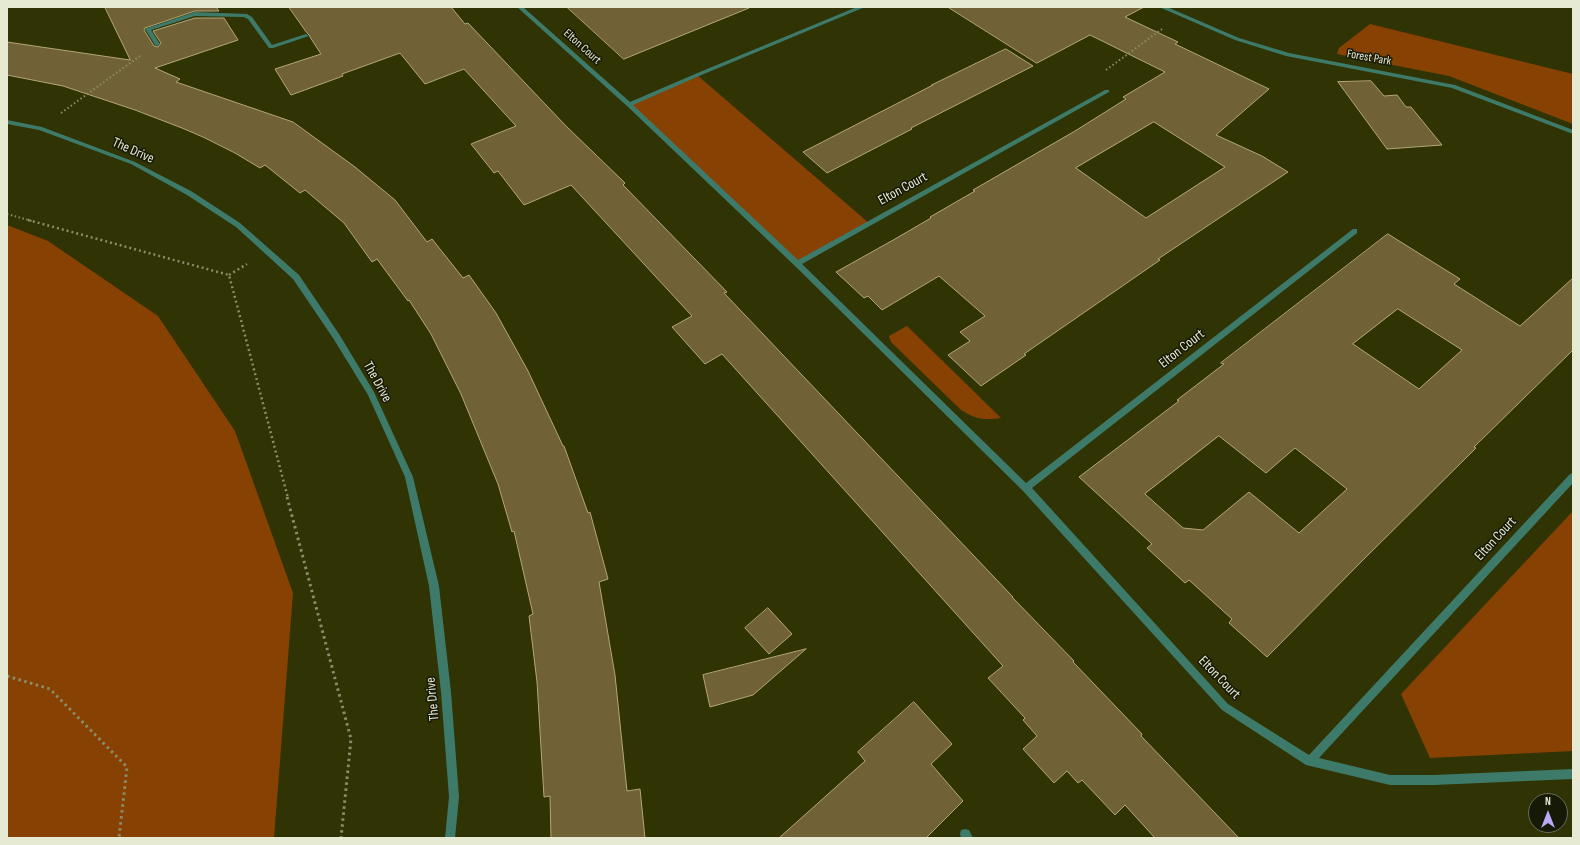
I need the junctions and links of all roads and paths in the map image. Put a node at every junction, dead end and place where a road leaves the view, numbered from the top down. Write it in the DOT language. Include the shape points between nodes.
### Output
graph roads {
  1 [pos="191,7"];
  2 [pos="520,7"];
  3 [pos="862,7"];
  4 [pos="1162,7"];
  5 [pos="195,14"];
  6 [pos="1180,15"];
  7 [pos="306,36"];
  8 [pos="157,44"];
  9 [pos="1107,91"];
  10 [pos="629,105"];
  11 [pos="7,122"];
  12 [pos="40,128"];
  13 [pos="1573,132"];
  14 [pos="7,214"];
  15 [pos="1355,231"];
  16 [pos="797,264"];
  17 [pos="1573,477"];
  18 [pos="1026,488"];
  19 [pos="7,676"];
  20 [pos="1310,761"];
  21 [pos="1573,774"];
  22 [pos="119,838"];
  23 [pos="341,838"];
  24 [pos="450,838"];
  1 -- 5 [label="street"];
  2 -- 10 [label="street, Elton Court"];
  3 -- 10 [label="street"];
  4 -- 6 [label="street, Forest Park"];
  5 -- 7 [label="street" via="245,15 250,18 271,48"];
  5 -- 8 [label="street" via="148,28"];
  6 -- 9 [label="path" via="1092,81"];
  6 -- 13 [label="street, Forest Park" via="1237,38 1288,54 1453,86"];
  8 -- 12 [label="path"];
  9 -- 16 [label="street, Elton Court"];
  10 -- 16 [label="street, Elton Court"];
  11 -- 12 [label="street, The Drive"];
  12 -- 24 [label="street, The Drive" via="133,163 189,193 238,225 296,277 371,394 409,477 434,586 454,797"];
  14 -- 23 [label="path" via="229,275 351,739"];
  15 -- 18 [label="street, Elton Court"];
  16 -- 18 [label="street, Elton Court"];
  17 -- 20 [label="street, Elton Court"];
  18 -- 20 [label="street, Elton Court" via="1225,707"];
  19 -- 22 [label="path" via="50,689 127,767"];
  20 -- 21 [label="street, Elton Court" via="1390,780"];
}
